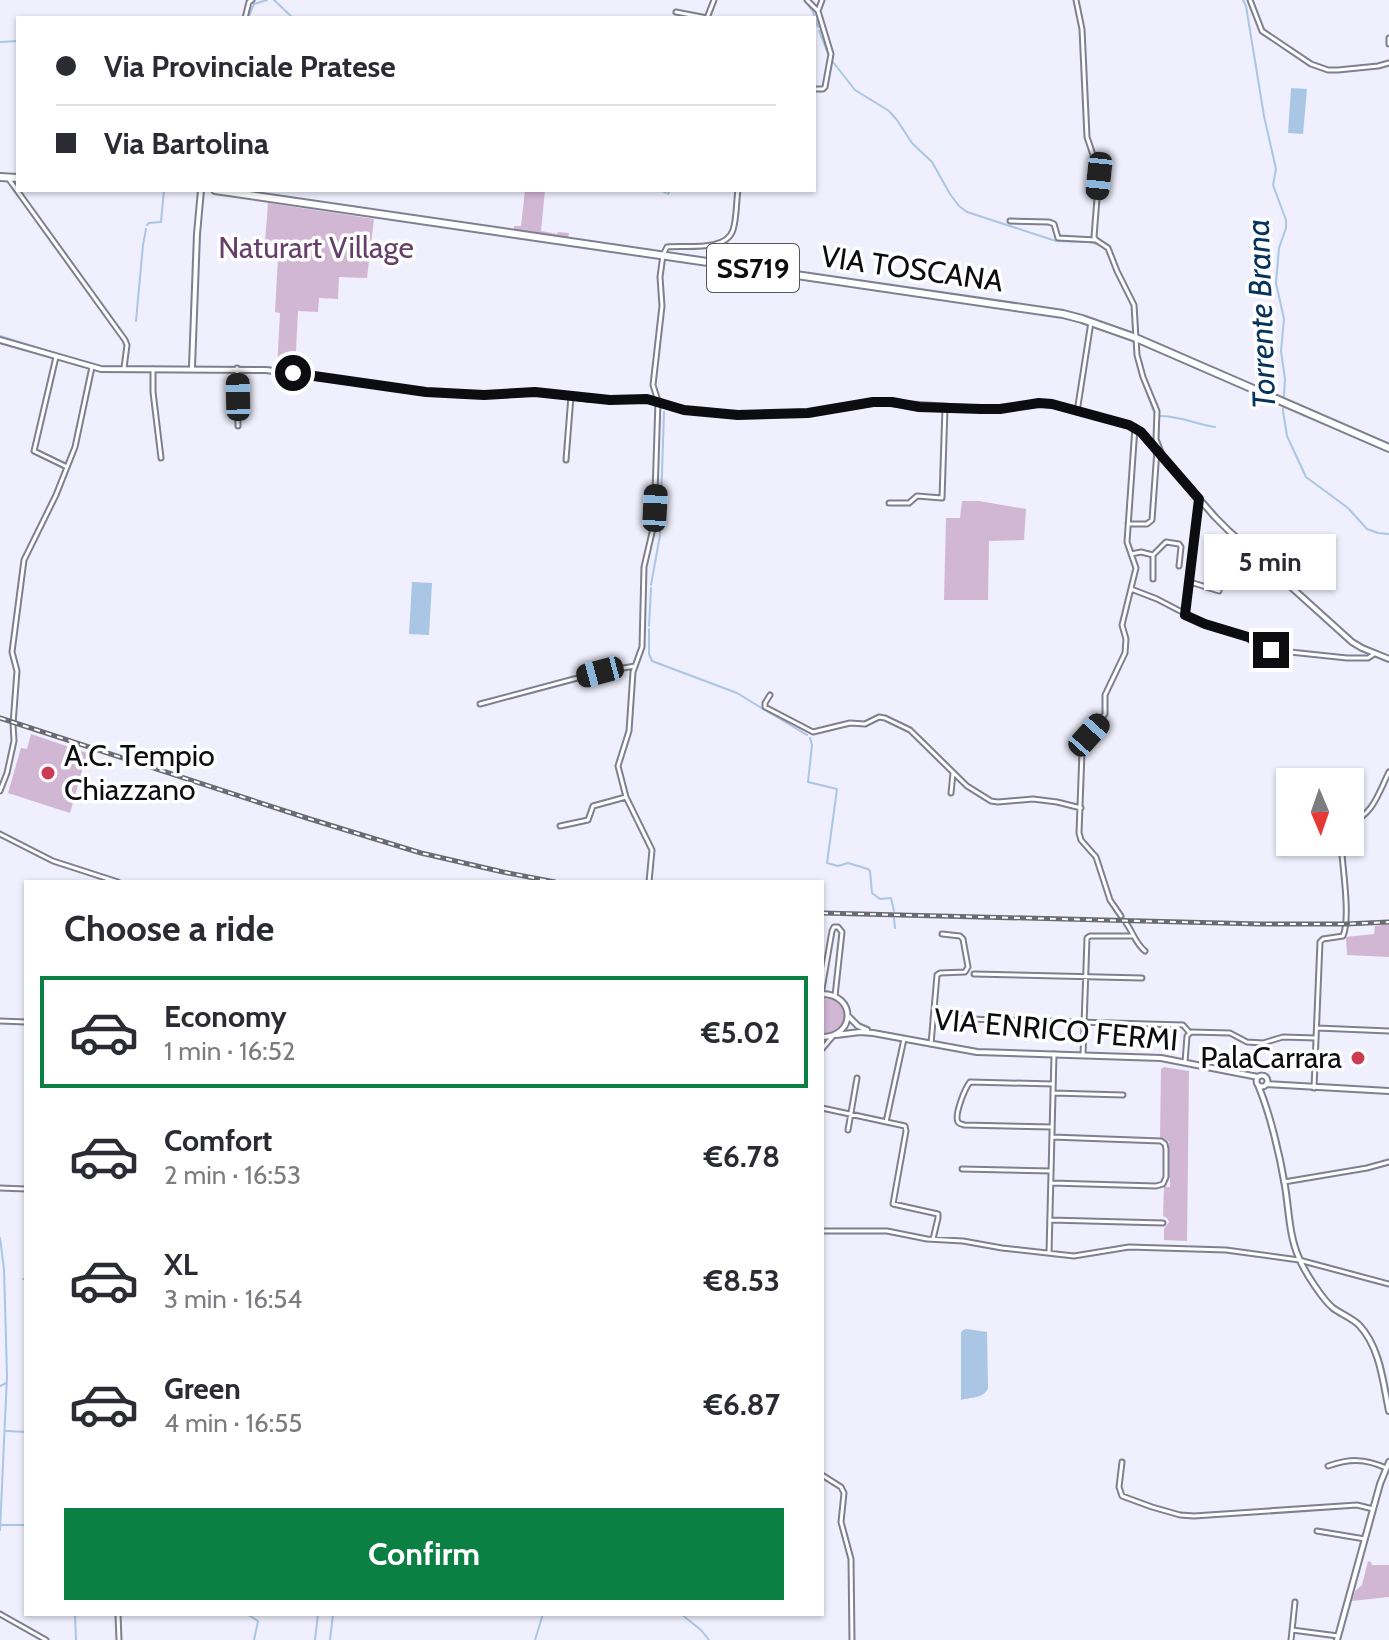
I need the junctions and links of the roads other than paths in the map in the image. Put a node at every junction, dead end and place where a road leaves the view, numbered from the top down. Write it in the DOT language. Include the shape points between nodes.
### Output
graph roads {
  1 [pos="807,0"];
  2 [pos="822,0"];
  3 [pos="1076,0"];
  4 [pos="1250,0"];
  5 [pos="818,11"];
  6 [pos="676,12"];
  7 [pos="697,16"];
  8 [pos="1389,38"];
  9 [pos="1389,44"];
  10 [pos="1389,63"];
  11 [pos="816,89"];
  12 [pos="0,177"];
  13 [pos="8,178"];
  14 [pos="16,178"];
  15 [pos="16,189"];
  16 [pos="18,192"];
  17 [pos="201,192"];
  18 [pos="229,192"];
  19 [pos="738,192"];
  20 [pos="1010,221"];
  21 [pos="1096,240"];
  22 [pos="663,255"];
  23 [pos="1091,322"];
  24 [pos="1102,325"];
  25 [pos="1089,333"];
  26 [pos="1136,338"];
  27 [pos="0,340"];
  28 [pos="56,357"];
  29 [pos="92,367"];
  30 [pos="192,368"];
  31 [pos="237,368"];
  32 [pos="124,369"];
  33 [pos="153,369"];
  34 [pos="571,396"];
  35 [pos="658,401"];
  36 [pos="945,408"];
  37 [pos="1077,412"];
  38 [pos="238,426"];
  39 [pos="1135,427"];
  40 [pos="1389,448"];
  41 [pos="1157,450"];
  42 [pos="1162,455"];
  43 [pos="161,458"];
  44 [pos="566,460"];
  45 [pos="67,467"];
  46 [pos="1199,499"];
  47 [pos="889,503"];
  48 [pos="1128,524"];
  49 [pos="1131,554"];
  50 [pos="1153,555"];
  51 [pos="1179,566"];
  52 [pos="1153,579"];
  53 [pos="1190,582"];
  54 [pos="1131,589"];
  55 [pos="1219,591"];
  56 [pos="1185,615"];
  57 [pos="1374,654"];
  58 [pos="1389,659"];
  59 [pos="635,666"];
  60 [pos="770,695"];
  61 [pos="480,704"];
  62 [pos="953,772"];
  63 [pos="1389,772"];
  64 [pos="0,791"];
  65 [pos="951,793"];
  66 [pos="626,797"];
  67 [pos="1081,808"];
  68 [pos="1364,816"];
  69 [pos="560,826"];
  70 [pos="0,834"];
  71 [pos="1342,856"];
  72 [pos="112,880"];
  73 [pos="649,880"];
  74 [pos="1121,916"];
  75 [pos="1126,923"];
  76 [pos="942,934"];
  77 [pos="1133,936"];
  78 [pos="1145,951"];
  79 [pos="974,974"];
  80 [pos="1086,976"];
  81 [pos="1142,978"];
  82 [pos="824,979"];
  83 [pos="824,992"];
  84 [pos="835,996"];
  85 [pos="847,1015"];
  86 [pos="933,1018"];
  87 [pos="0,1021"];
  88 [pos="24,1022"];
  89 [pos="1084,1023"];
  90 [pos="1317,1028"];
  91 [pos="1389,1031"];
  92 [pos="1189,1032"];
  93 [pos="873,1033"];
  94 [pos="835,1035"];
  95 [pos="824,1037"];
  96 [pos="1316,1038"];
  97 [pos="904,1039"];
  98 [pos="931,1044"];
  99 [pos="824,1047"];
  100 [pos="1054,1054"];
  101 [pos="1083,1055"];
  102 [pos="1185,1062"];
  103 [pos="857,1078"];
  104 [pos="1257,1082"];
  105 [pos="1266,1083"];
  106 [pos="1053,1084"];
  107 [pos="1314,1088"];
  108 [pos="1389,1091"];
  109 [pos="1053,1093"];
  110 [pos="1123,1095"];
  111 [pos="1262,1096"];
  112 [pos="824,1108"];
  113 [pos="851,1114"];
  114 [pos="886,1122"];
  115 [pos="1052,1127"];
  116 [pos="848,1130"];
  117 [pos="1052,1137"];
  118 [pos="1389,1162"];
  119 [pos="962,1169"];
  120 [pos="1051,1171"];
  121 [pos="1284,1182"];
  122 [pos="1051,1183"];
  123 [pos="0,1188"];
  124 [pos="24,1189"];
  125 [pos="1050,1220"];
  126 [pos="1163,1223"];
  127 [pos="824,1231"];
  128 [pos="933,1240"];
  129 [pos="1049,1253"];
  130 [pos="1299,1260"];
  131 [pos="1389,1284"];
  132 [pos="1389,1411"];
  133 [pos="1122,1462"];
  134 [pos="1388,1465"];
  135 [pos="1328,1466"];
  136 [pos="824,1476"];
  137 [pos="1373,1509"];
  138 [pos="1317,1531"];
  139 [pos="1365,1539"];
  140 [pos="1295,1602"];
  141 [pos="0,1614"];
  142 [pos="118,1616"];
  143 [pos="1292,1630"];
  144 [pos="1337,1638"];
  145 [pos="46,1640"];
  146 [pos="119,1640"];
  147 [pos="852,1640"];
  148 [pos="1291,1640"];
  1 -- 5 [label="street"];
  2 -- 5 [label="street"];
  3 -- 21 [label="street" via="1087,137 1099,173"];
  4 -- 10 [label="street" via="1262,31 1311,64 1338,70"];
  5 -- 11 [label="street" via="831,54 825,87"];
  6 -- 7 [label="street"];
  8 -- 9 [label="street"];
  12 -- 13 [label="main road"];
  13 -- 14 [label="main road"];
  13 -- 15 [label="street"];
  16 -- 32 [label="street" via="126,342"];
  17 -- 30 [label="street"];
  18 -- 22 [label="main road, VIA TOSCANA / SS719"];
  19 -- 22 [label="street" via="733,231 726,240 667,247"];
  20 -- 21 [label="street" via="1049,222 1058,238"];
  21 -- 26 [label="street" via="1108,248 1134,305"];
  22 -- 23 [label="main road, VIA TOSCANA / SS719" via="1054,312"];
  22 -- 35 [label="street" via="653,385"];
  23 -- 24 [label="main road, VIA TOSCANA / SS719"];
  23 -- 25 [label="street"];
  24 -- 25 [label="street"];
  24 -- 26 [label="main road, VIA TOSCANA / SS719"];
  25 -- 37 [label="street"];
  26 -- 40 [label="main road, VIA TOSCANA / SS719"];
  26 -- 42 [label="street" via="1140,370 1157,411"];
  27 -- 28 [label="street"];
  28 -- 29 [label="street"];
  28 -- 45 [label="street" via="34,451"];
  29 -- 32 [label="street"];
  29 -- 45 [label="street"];
  30 -- 31 [label="street"];
  30 -- 33 [label="street"];
  31 -- 34 [label="street" via="426,392"];
  31 -- 38 [label="street"];
  32 -- 33 [label="street"];
  33 -- 43 [label="street"];
  34 -- 35 [label="street"];
  34 -- 44 [label="street"];
  35 -- 36 [label="street" via="684,410 749,416 873,402"];
  35 -- 59 [label="street" via="654,524 644,567 642,647"];
  36 -- 37 [label="street" via="1039,403"];
  36 -- 47 [label="street" via="942,498 917,496 910,503"];
  37 -- 39 [label="street"];
  39 -- 41 [label="street"];
  39 -- 48 [label="street"];
  41 -- 42 [label="street"];
  41 -- 48 [label="street" via="1152,520"];
  42 -- 46 [label="street"];
  45 -- 64 [label="street" via="24,560 12,652 17,671 14,741"];
  46 -- 53 [label="street"];
  46 -- 57 [label="street" via="1352,642"];
  48 -- 49 [label="street"];
  49 -- 50 [label="street"];
  49 -- 54 [label="street" via="1136,568"];
  50 -- 51 [label="street" via="1166,542 1179,544"];
  50 -- 52 [label="street"];
  53 -- 55 [label="street"];
  53 -- 56 [label="street"];
  54 -- 56 [label="street"];
  54 -- 67 [label="street" via="1122,625 1125,653 1105,695 1104,718 1082,752"];
  56 -- 57 [label="street" via="1271,650 1347,658"];
  57 -- 58 [label="street"];
  59 -- 61 [label="street"];
  59 -- 66 [label="street" via="629,731 618,766"];
  60 -- 62 [label="street" via="765,707 813,732 890,719 913,732"];
  62 -- 65 [label="street"];
  62 -- 67 [label="street" via="993,802 1033,799"];
  63 -- 68 [label="street"];
  66 -- 69 [label="street" via="593,806 588,820"];
  66 -- 73 [label="street" via="652,850"];
  67 -- 74 [label="street" via="1080,837 1096,857"];
  70 -- 72 [label="street" via="53,861"];
  71 -- 90 [label="street" via="1345,932 1321,940"];
  75 -- 77 [label="street"];
  76 -- 86 [label="street" via="963,939 968,967 965,972 938,974"];
  77 -- 78 [label="street"];
  77 -- 80 [label="street" via="1089,936"];
  79 -- 80 [label="street"];
  80 -- 81 [label="street"];
  80 -- 89 [label="street"];
  82 -- 84 [label="street" via="832,931 838,927 842,932"];
  83 -- 84 [label="street"];
  84 -- 85 [label="street"];
  85 -- 93 [label="street"];
  85 -- 94 [label="street"];
  86 -- 89 [label="street"];
  86 -- 98 [label="street"];
  87 -- 88 [label="street"];
  89 -- 92 [label="street" via="1183,1025"];
  89 -- 101 [label="street"];
  90 -- 91 [label="street"];
  90 -- 96 [label="street"];
  92 -- 96 [label="street" via="1230,1033 1263,1043 1283,1037"];
  92 -- 102 [label="street"];
  93 -- 94 [label="street"];
  93 -- 97 [label="street, VIA ENRICO FERMI"];
  94 -- 95 [label="street"];
  94 -- 99 [label="street"];
  96 -- 107 [label="street"];
  97 -- 98 [label="street, VIA ENRICO FERMI"];
  97 -- 114 [label="street"];
  98 -- 100 [label="street, VIA ENRICO FERMI"];
  100 -- 101 [label="street, VIA ENRICO FERMI"];
  100 -- 106 [label="street"];
  101 -- 102 [label="street, VIA ENRICO FERMI"];
  102 -- 104 [label="street, VIA ENRICO FERMI"];
  103 -- 113 [label="street"];
  104 -- 105 [label="street"];
  104 -- 105 [label="street" via="1263,1076"];
  104 -- 111 [label="street"];
  105 -- 107 [label="street"];
  105 -- 111 [label="street"];
  106 -- 109 [label="street"];
  106 -- 115 [label="street" via="970,1082 957,1120 971,1126"];
  107 -- 108 [label="street"];
  109 -- 110 [label="street"];
  109 -- 115 [label="street"];
  111 -- 121 [label="street"];
  112 -- 113 [label="street"];
  113 -- 114 [label="street"];
  113 -- 116 [label="street"];
  114 -- 128 [label="street" via="906,1129 893,1204 938,1214"];
  115 -- 117 [label="street"];
  117 -- 120 [label="street"];
  117 -- 122 [label="street" via="1161,1141 1166,1146 1166,1179 1153,1186"];
  118 -- 121 [label="street"];
  119 -- 120 [label="street"];
  120 -- 122 [label="street"];
  121 -- 130 [label="street"];
  122 -- 125 [label="street"];
  123 -- 124 [label="street"];
  125 -- 126 [label="street"];
  125 -- 129 [label="street"];
  127 -- 128 [label="street" via="887,1231"];
  128 -- 129 [label="street"];
  129 -- 130 [label="street" via="1208,1249"];
  130 -- 131 [label="street"];
  130 -- 132 [label="street" via="1328,1303 1364,1331 1379,1362"];
  133 -- 137 [label="street" via="1122,1496 1180,1515 1357,1505"];
  134 -- 135 [label="street" via="1350,1460"];
  134 -- 137 [label="street"];
  136 -- 147 [label="street" via="844,1493 841,1522 851,1559"];
  137 -- 139 [label="street"];
  138 -- 139 [label="street"];
  139 -- 144 [label="street"];
  140 -- 143 [label="street"];
  141 -- 145 [label="street"];
  142 -- 146 [label="street"];
  143 -- 144 [label="street"];
  143 -- 148 [label="street"];
}
